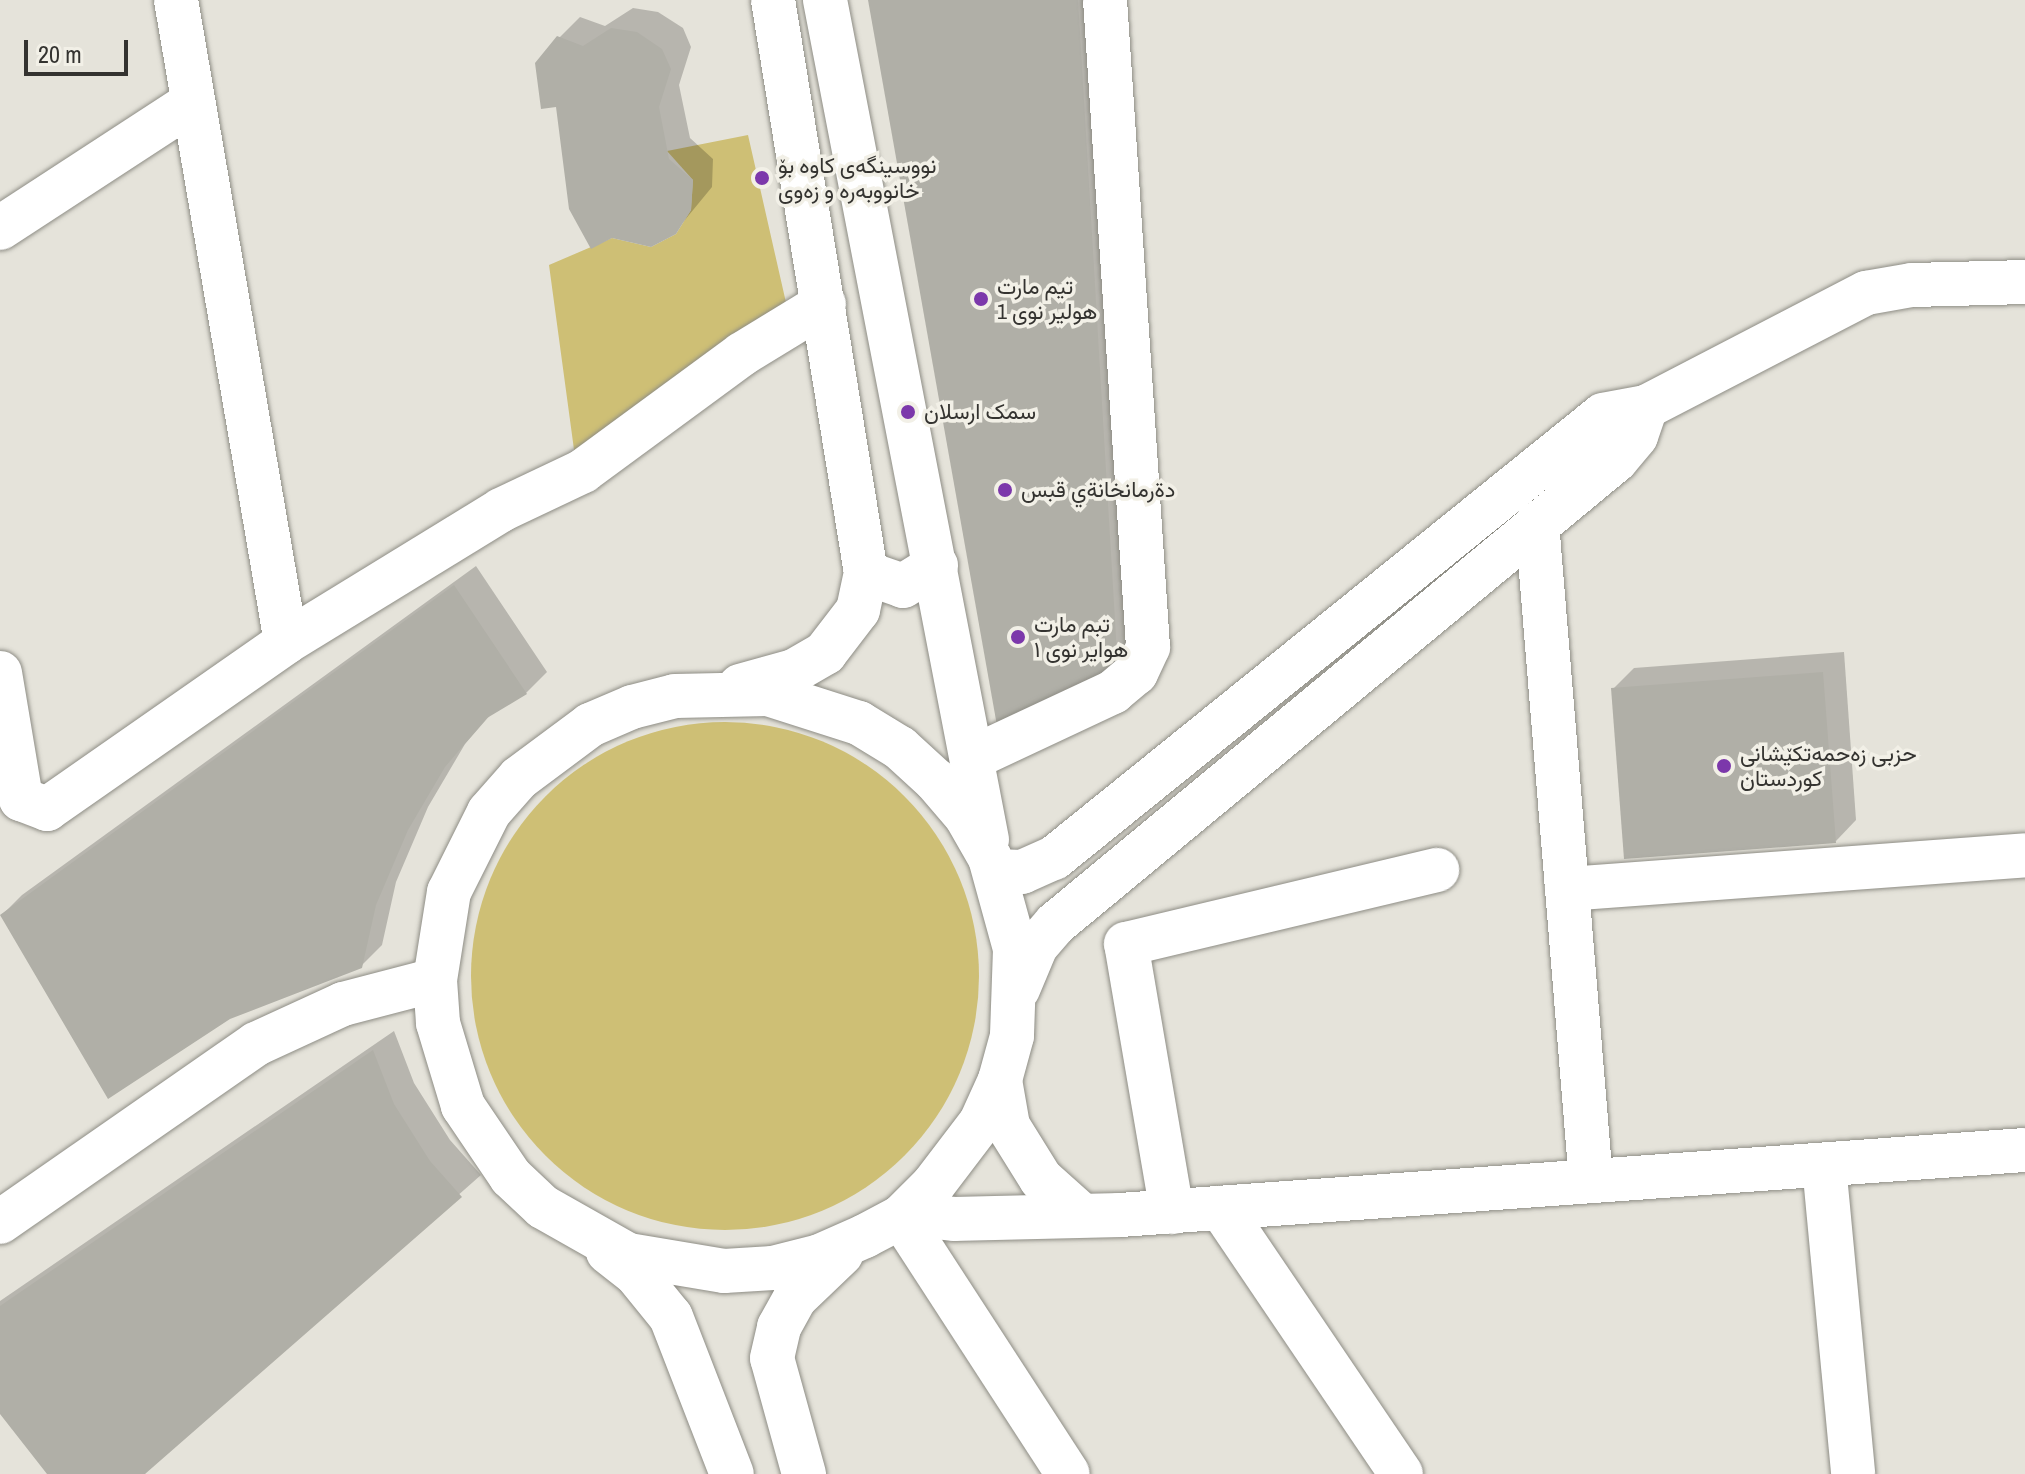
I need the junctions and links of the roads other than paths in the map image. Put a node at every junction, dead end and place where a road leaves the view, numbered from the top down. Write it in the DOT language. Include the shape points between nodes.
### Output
graph roads {
  1 [pos="176,0"];
  2 [pos="773,0"];
  3 [pos="825,0"];
  4 [pos="1105,0"];
  5 [pos="193,102"];
  6 [pos="0,228"];
  7 [pos="2025,282"];
  8 [pos="824,304"];
  9 [pos="1646,407"];
  10 [pos="1537,523"];
  11 [pos="936,565"];
  12 [pos="866,573"];
  13 [pos="286,642"];
  14 [pos="0,673"];
  15 [pos="720,691"];
  16 [pos="972,758"];
  17 [pos="2025,855"];
  18 [pos="992,864"];
  19 [pos="1437,870"];
  20 [pos="1567,889"];
  21 [pos="435,980"];
  22 [pos="1017,991"];
  23 [pos="1000,1080"];
  24 [pos="2025,1150"];
  25 [pos="1824,1165"];
  26 [pos="1591,1181"];
  27 [pos="1221,1208"];
  28 [pos="1172,1212"];
  29 [pos="1079,1213"];
  30 [pos="0,1222"];
  31 [pos="891,1222"];
  32 [pos="584,1234"];
  33 [pos="732,1474"];
  34 [pos="804,1474"];
  35 [pos="1068,1474"];
  36 [pos="1401,1474"];
  37 [pos="1853,1474"];
  1 -- 5 [label="street"];
  2 -- 8 [label="street"];
  3 -- 11 [label="street"];
  4 -- 16 [label="street" via="1148,647 1136,673 1113,692"];
  5 -- 6 [label="street"];
  5 -- 13 [label="street"];
  7 -- 9 [label="street" via="1912,285 1866,293"];
  8 -- 12 [label="street"];
  8 -- 13 [label="street" via="742,354 583,471 501,510"];
  9 -- 10 [label="street" via="1627,449"];
  9 -- 18 [label="street" via="1603,415 1584,426 1054,858 1022,872"];
  10 -- 20 [label="street"];
  10 -- 22 [label="street" via="1055,924 1036,946"];
  11 -- 12 [label="street" via="903,586"];
  11 -- 16 [label="street"];
  12 -- 15 [label="street" via="858,610 825,653 794,671"];
  13 -- 14 [label="street" via="47,809 21,799"];
  15 -- 18 [label="street" via="814,705 900,748 966,816"];
  15 -- 21 [label="street" via="675,696 590,725 519,778 489,812 449,892"];
  16 -- 18 [label="street"];
  17 -- 20 [label="street"];
  18 -- 22 [label="street" via="1015,949"];
  19 -- 28 [label="street" via="1126,944"];
  20 -- 26 [label="street"];
  21 -- 30 [label="street" via="343,1004 256,1044"];
  21 -- 32 [label="street" via="447,1065 485,1143 543,1207"];
  22 -- 23 [label="street"];
  23 -- 29 [label="street" via="1008,1126 1023,1153 1041,1179"];
  23 -- 31 [label="street" via="955,1160"];
  24 -- 25 [label="street"];
  25 -- 26 [label="street"];
  25 -- 37 [label="street"];
  26 -- 27 [label="street"];
  27 -- 28 [label="street"];
  27 -- 36 [label="street"];
  28 -- 29 [label="street"];
  29 -- 31 [label="street"];
  31 -- 32 [label="street" via="785,1265 724,1271 628,1255"];
  31 -- 34 [label="street" via="814,1275 779,1327 772,1358"];
  31 -- 35 [label="street"];
  32 -- 33 [label="street" via="636,1274 671,1317"];
}
